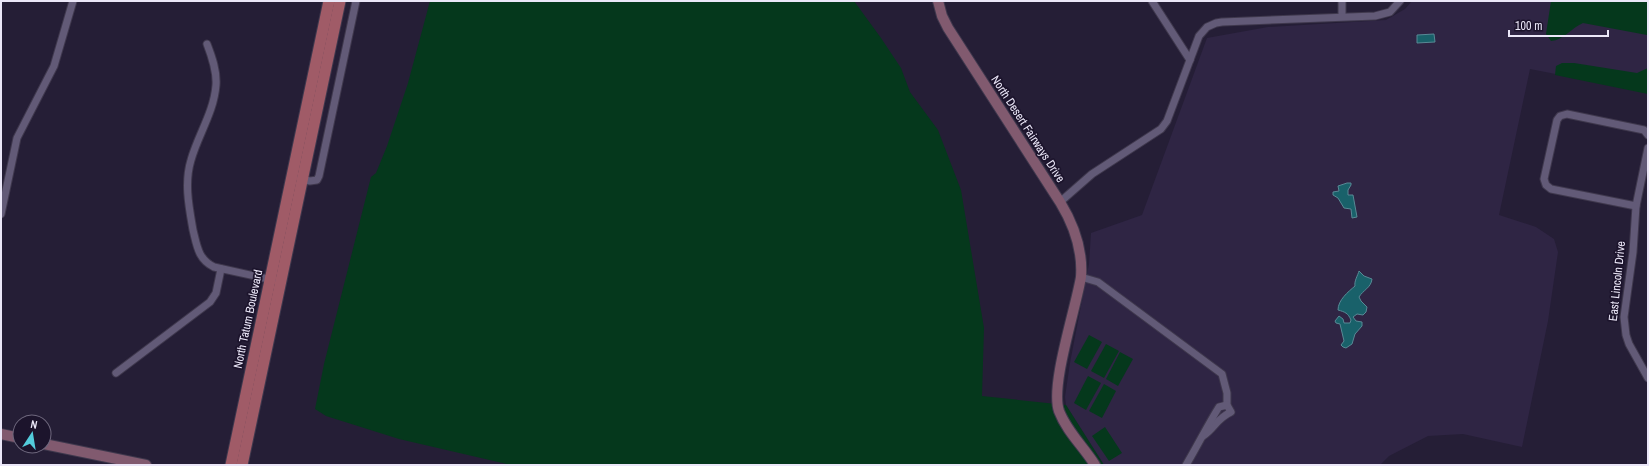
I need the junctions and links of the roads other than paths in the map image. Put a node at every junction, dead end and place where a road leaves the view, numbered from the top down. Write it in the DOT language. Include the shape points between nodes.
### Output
graph roads {
  1 [pos="73,1"];
  2 [pos="329,1"];
  3 [pos="340,1"];
  4 [pos="356,1"];
  5 [pos="938,1"];
  6 [pos="1152,1"];
  7 [pos="1342,1"];
  8 [pos="1400,1"];
  9 [pos="1342,16"];
  10 [pos="207,44"];
  11 [pos="1190,60"];
  12 [pos="1648,135"];
  13 [pos="1648,148"];
  14 [pos="292,178"];
  15 [pos="303,180"];
  16 [pos="1060,202"];
  17 [pos="1636,206"];
  18 [pos="1,214"];
  19 [pos="221,269"];
  20 [pos="1081,277"];
  21 [pos="276,281"];
  22 [pos="116,373"];
  23 [pos="1648,378"];
  24 [pos="1227,405"];
  25 [pos="1,434"];
  26 [pos="12,436"];
  27 [pos="1203,436"];
  28 [pos="52,446"];
  29 [pos="146,465"];
  30 [pos="231,465"];
  31 [pos="242,465"];
  32 [pos="1095,465"];
  33 [pos="1186,465"];
  1 -- 18 [label="street" via="54,66 17,138"];
  2 -- 14 [label="main road, North Tatum Boulevard"];
  3 -- 15 [label="main road, North Tatum Boulevard"];
  4 -- 15 [label="street" via="319,176 316,180"];
  5 -- 16 [label="street, North Desert Fairways Drive" via="948,28"];
  6 -- 11 [label="street"];
  7 -- 9 [label="street"];
  8 -- 9 [label="street" via="1385,14"];
  9 -- 11 [label="street" via="1216,23 1207,27 1200,36"];
  10 -- 19 [label="street" via="216,74 216,86 191,160 187,188 198,251 207,263"];
  11 -- 16 [label="street" via="1161,129 1092,174"];
  12 -- 17 [label="street" via="1644,130 1567,114 1560,116 1544,179 1551,189"];
  13 -- 17 [label="street, East Lincoln Drive"];
  14 -- 15 [label="street"];
  14 -- 21 [label="main road, North Tatum Boulevard"];
  15 -- 21 [label="main road, North Tatum Boulevard"];
  16 -- 20 [label="street, North Desert Fairways Drive" via="1078,240 1082,262"];
  17 -- 23 [label="street, East Lincoln Drive" via="1624,325 1629,344"];
  19 -- 21 [label="street"];
  19 -- 22 [label="street" via="216,293 210,302"];
  20 -- 24 [label="street" via="1098,282 1222,374"];
  20 -- 32 [label="street, North Desert Fairways Drive" via="1059,375 1057,399 1063,420"];
  21 -- 30 [label="main road, North Tatum Boulevard"];
  21 -- 31 [label="main road, North Tatum Boulevard"];
  24 -- 27 [label="street" via="1219,407 1205,428"];
  24 -- 27 [label="street" via="1231,412 1220,417"];
  25 -- 26 [label="street"];
  27 -- 33 [label="street"];
  28 -- 29 [label="street"];
}
